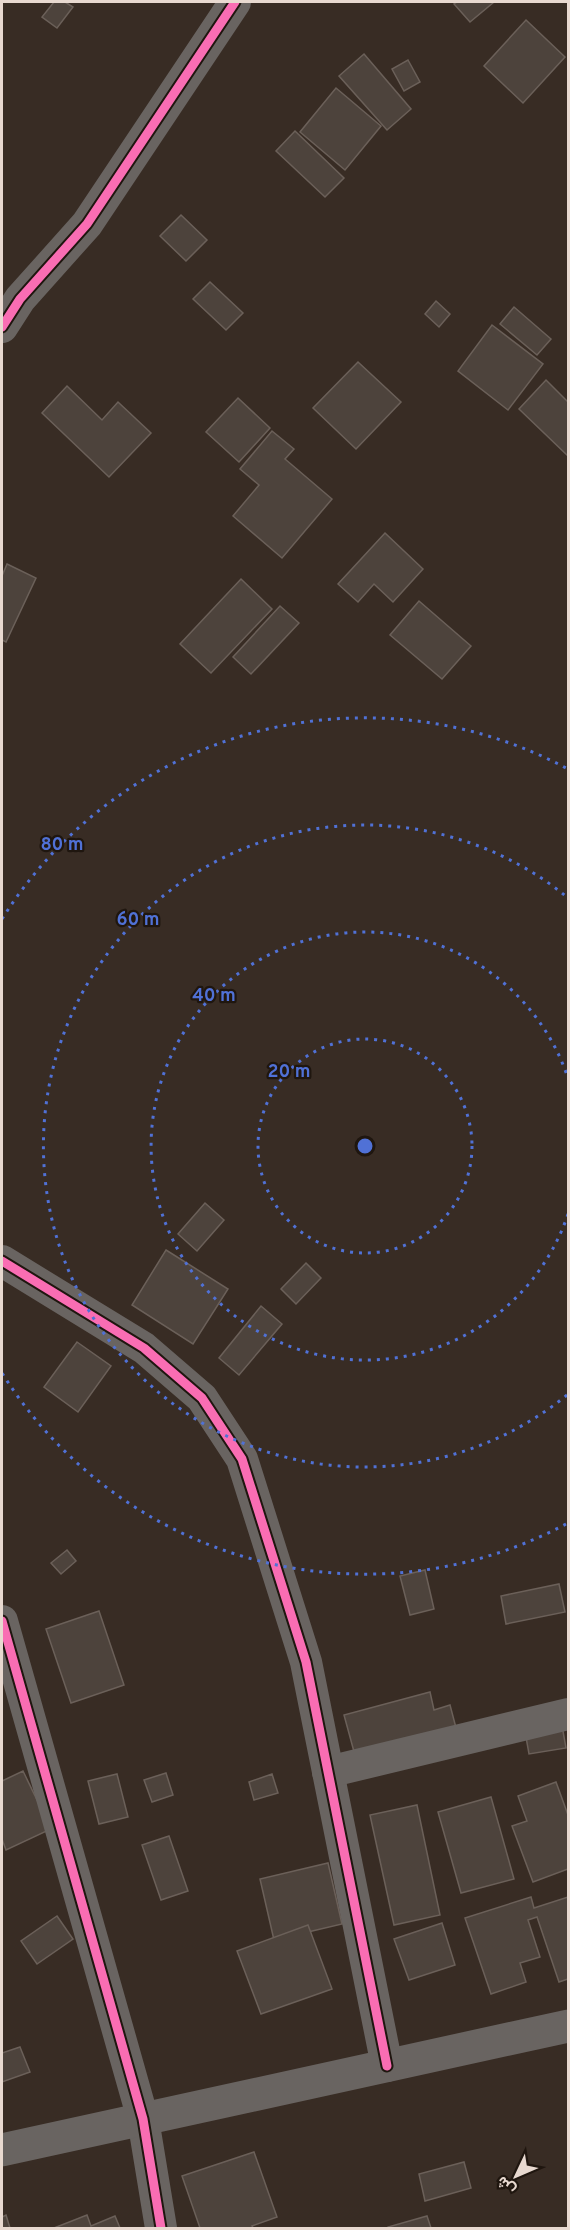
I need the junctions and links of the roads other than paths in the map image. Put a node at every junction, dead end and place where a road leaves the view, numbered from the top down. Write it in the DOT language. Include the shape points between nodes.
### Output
graph roads {
  1 [pos="235,2"];
  2 [pos="2,327"];
  3 [pos="2,1261"];
  4 [pos="2,1621"];
  5 [pos="568,1714"];
  6 [pos="328,1772"];
  7 [pos="568,2026"];
  8 [pos="387,2066"];
  9 [pos="143,2119"];
  10 [pos="2,2150"];
  11 [pos="161,2229"];
  1 -- 2 [label="street" via="87,224 20,299"];
  3 -- 6 [label="street" via="144,1348 202,1398 243,1459 306,1662"];
  4 -- 9 [label="street"];
  5 -- 6 [label="street"];
  6 -- 8 [label="street"];
  7 -- 8 [label="street"];
  8 -- 9 [label="street"];
  9 -- 10 [label="street"];
  9 -- 11 [label="street"];
}
